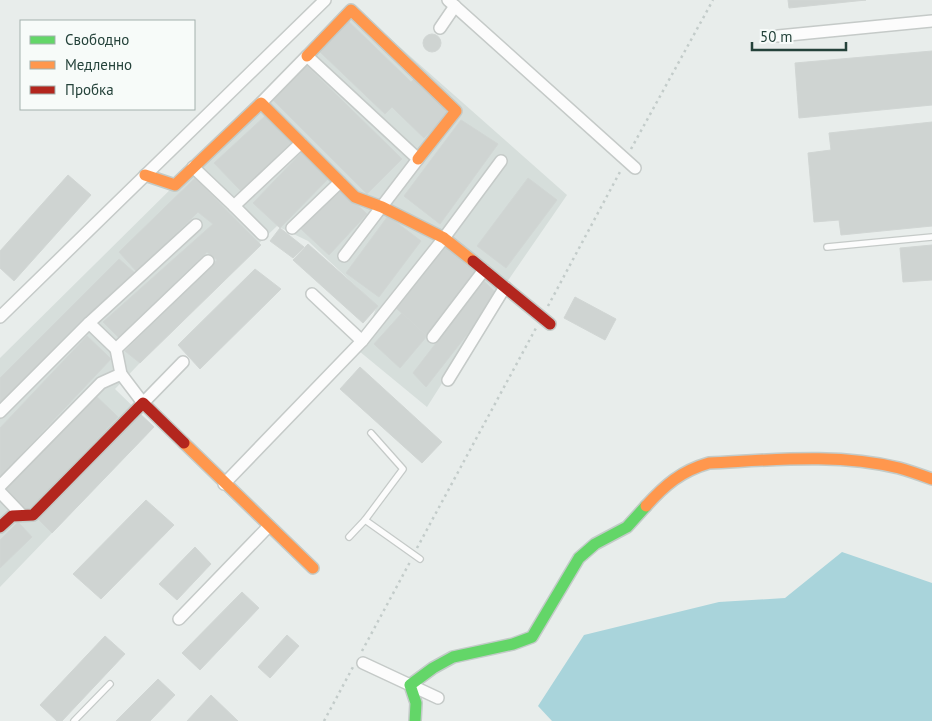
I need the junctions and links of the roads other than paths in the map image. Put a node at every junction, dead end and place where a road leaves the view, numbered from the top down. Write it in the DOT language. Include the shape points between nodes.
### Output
graph roads {
  1 [pos="325,0"];
  2 [pos="452,3"];
  3 [pos="932,21"];
  4 [pos="440,28"];
  5 [pos="778,36"];
  6 [pos="307,56"];
  7 [pos="261,103"];
  8 [pos="300,143"];
  9 [pos="418,159"];
  10 [pos="501,160"];
  11 [pos="193,167"];
  12 [pos="635,168"];
  13 [pos="145,175"];
  14 [pos="340,182"];
  15 [pos="234,206"];
  16 [pos="382,207"];
  17 [pos="196,225"];
  18 [pos="292,228"];
  19 [pos="262,234"];
  20 [pos="932,237"];
  21 [pos="444,238"];
  22 [pos="828,247"];
  23 [pos="344,256"];
  24 [pos="208,262"];
  25 [pos="484,270"];
  26 [pos="505,288"];
  27 [pos="312,294"];
  28 [pos="0,317"];
  29 [pos="546,321"];
  30 [pos="90,323"];
  31 [pos="433,337"];
  32 [pos="362,341"];
  33 [pos="116,349"];
  34 [pos="183,362"];
  35 [pos="121,374"];
  36 [pos="448,380"];
  37 [pos="143,403"];
  38 [pos="0,412"];
  39 [pos="371,433"];
  40 [pos="932,479"];
  41 [pos="224,484"];
  42 [pos="0,486"];
  43 [pos="0,492"];
  44 [pos="22,515"];
  45 [pos="364,520"];
  46 [pos="269,526"];
  47 [pos="0,527"];
  48 [pos="349,537"];
  49 [pos="420,560"];
  50 [pos="313,568"];
  51 [pos="179,619"];
  52 [pos="361,658"];
  53 [pos="110,684"];
  54 [pos="410,685"];
  55 [pos="438,698"];
  56 [pos="74,721"];
  57 [pos="415,721"];
  1 -- 13 [label="street"];
  2 -- 4 [label="street"];
  2 -- 12 [label="street"];
  3 -- 5 [label="street"];
  6 -- 7 [label="street"];
  6 -- 9 [label="street"];
  6 -- 9 [label="street" via="351,10 456,110"];
  7 -- 8 [label="street"];
  7 -- 11 [label="street"];
  8 -- 14 [label="street"];
  8 -- 15 [label="street"];
  9 -- 16 [label="street"];
  10 -- 21 [label="street"];
  11 -- 13 [label="street" via="175,185"];
  11 -- 15 [label="street"];
  13 -- 28 [label="street"];
  14 -- 16 [label="street" via="355,197"];
  14 -- 18 [label="street"];
  15 -- 19 [label="street"];
  16 -- 21 [label="street"];
  16 -- 23 [label="street"];
  17 -- 30 [label="street"];
  20 -- 22 [label="lane"];
  21 -- 25 [label="street"];
  21 -- 32 [label="street"];
  24 -- 33 [label="street"];
  25 -- 26 [label="street"];
  25 -- 31 [label="street"];
  26 -- 29 [label="street"];
  26 -- 36 [label="street"];
  27 -- 32 [label="street"];
  30 -- 33 [label="street"];
  30 -- 38 [label="street"];
  32 -- 41 [label="street"];
  33 -- 35 [label="street"];
  34 -- 37 [label="street"];
  35 -- 37 [label="street"];
  35 -- 42 [label="street" via="101,383"];
  37 -- 41 [label="street"];
  37 -- 44 [label="street" via="33,515"];
  39 -- 45 [label="lane" via="404,469"];
  40 -- 54 [label="street" via="900,468 821,458 709,463 691,468 664,487 627,527 594,544 579,558 532,637 453,657"];
  41 -- 46 [label="street"];
  43 -- 44 [label="street"];
  44 -- 47 [label="street" via="12,516"];
  45 -- 48 [label="lane"];
  45 -- 49 [label="lane"];
  46 -- 50 [label="street"];
  46 -- 51 [label="street"];
  52 -- 54 [label="street"];
  53 -- 56 [label="lane"];
  54 -- 55 [label="street"];
  54 -- 57 [label="street" via="416,703"];
}
